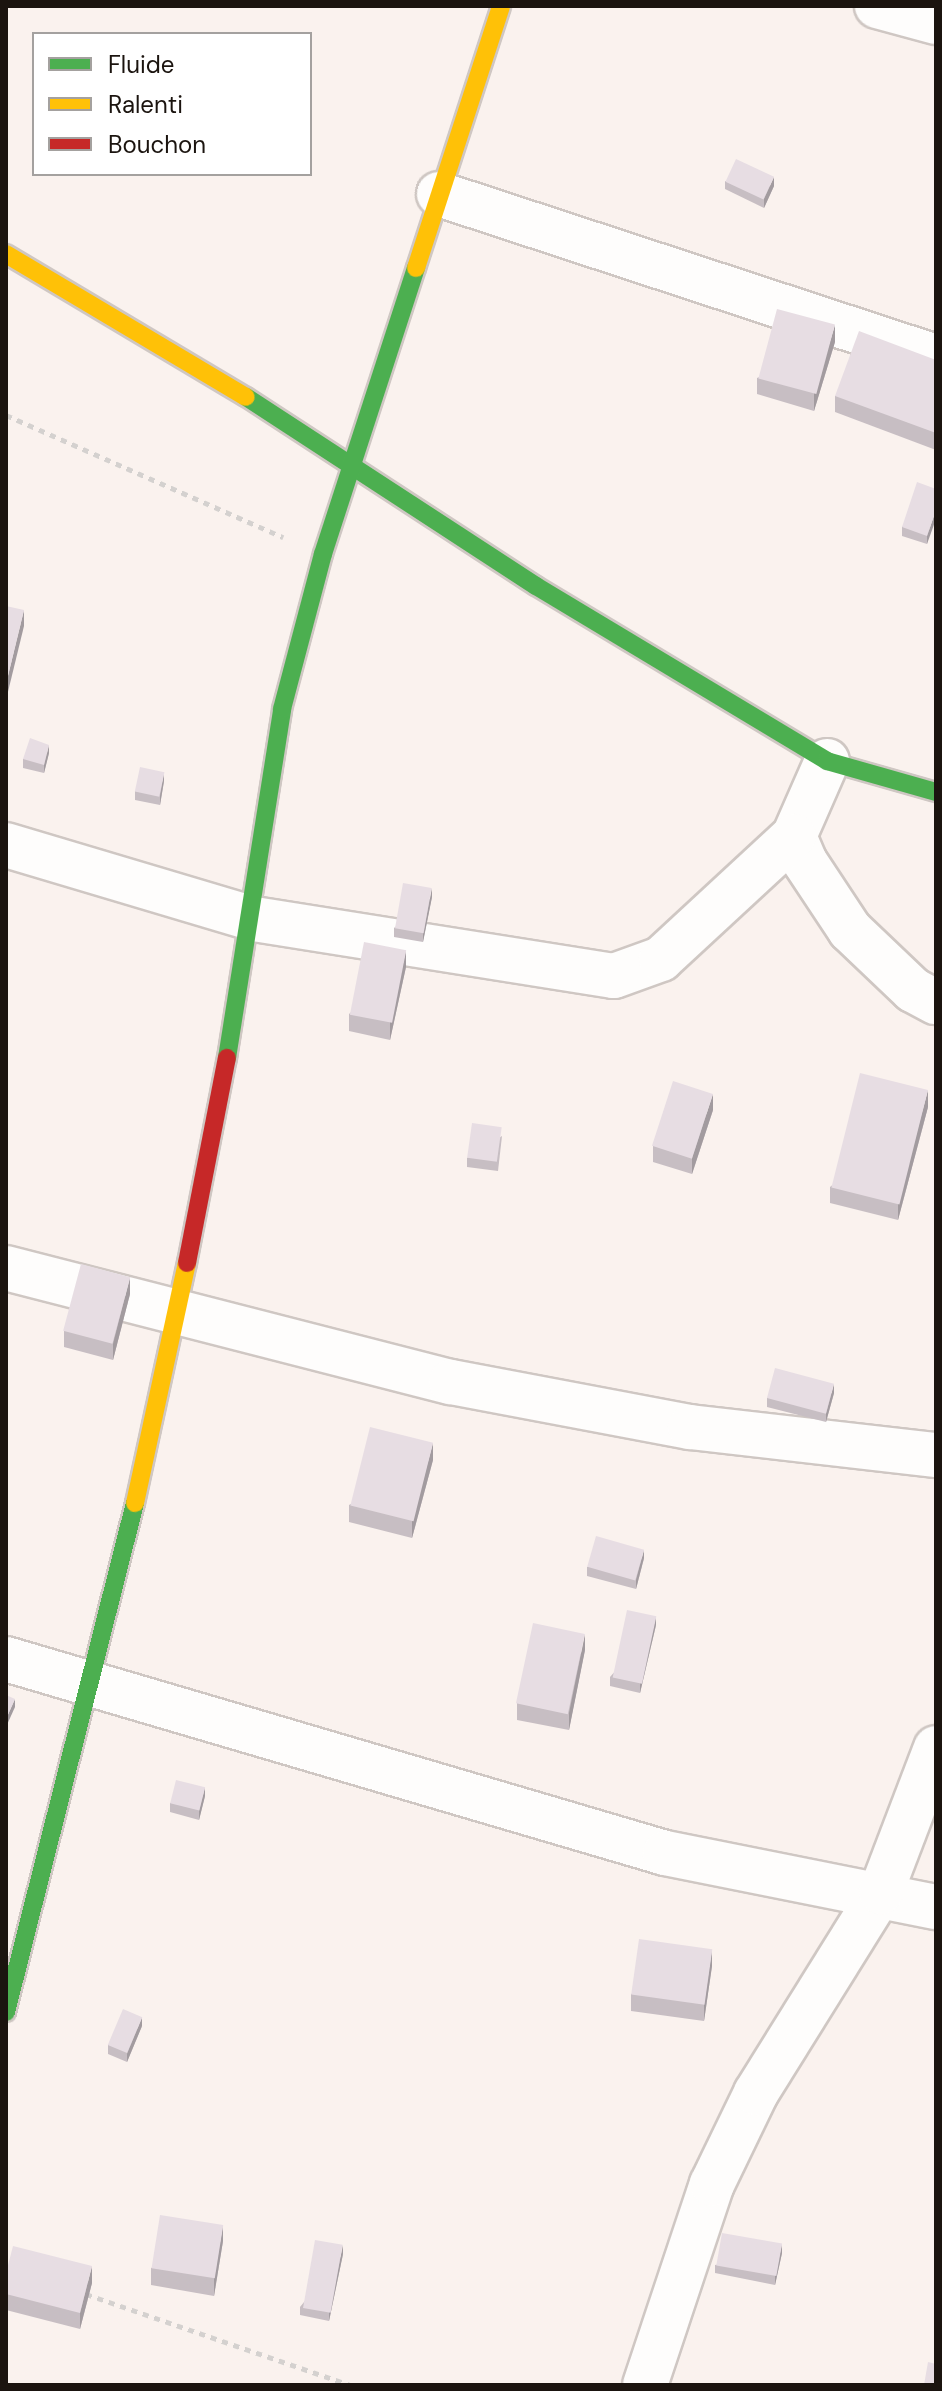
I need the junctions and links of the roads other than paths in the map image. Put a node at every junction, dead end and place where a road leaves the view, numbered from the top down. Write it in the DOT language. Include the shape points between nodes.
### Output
graph roads {
  1 [pos="501,6"];
  2 [pos="877,6"];
  3 [pos="936,22"];
  4 [pos="439,194"];
  5 [pos="6,254"];
  6 [pos="936,357"];
  7 [pos="358,464"];
  8 [pos="827,761"];
  9 [pos="936,792"];
  10 [pos="794,836"];
  11 [pos="6,845"];
  12 [pos="254,919"];
  13 [pos="925,996"];
  14 [pos="936,1037"];
  15 [pos="6,1268"];
  16 [pos="177,1313"];
  17 [pos="936,1455"];
  18 [pos="6,1659"];
  19 [pos="93,1680"];
  20 [pos="936,1748"];
  21 [pos="881,1892"];
  22 [pos="936,1907"];
  23 [pos="6,2012"];
  24 [pos="645,2385"];
  1 -- 4 [label="street"];
  2 -- 3 [label="street"];
  4 -- 6 [label="street"];
  4 -- 7 [label="street"];
  5 -- 7 [label="street"];
  7 -- 8 [label="street" via="536,586"];
  7 -- 12 [label="street" via="323,554 282,709"];
  8 -- 9 [label="street"];
  8 -- 10 [label="street"];
  10 -- 12 [label="street" via="661,959 614,976"];
  10 -- 13 [label="street" via="819,891"];
  11 -- 12 [label="street"];
  12 -- 16 [label="street"];
  13 -- 14 [label="street"];
  15 -- 16 [label="street"];
  16 -- 17 [label="street" via="451,1382 675,1424"];
  16 -- 19 [label="street"];
  18 -- 19 [label="street"];
  19 -- 21 [label="street" via="665,1853"];
  19 -- 23 [label="street"];
  20 -- 21 [label="street"];
  21 -- 22 [label="street"];
  21 -- 24 [label="street" via="756,2093 712,2184"];
}
